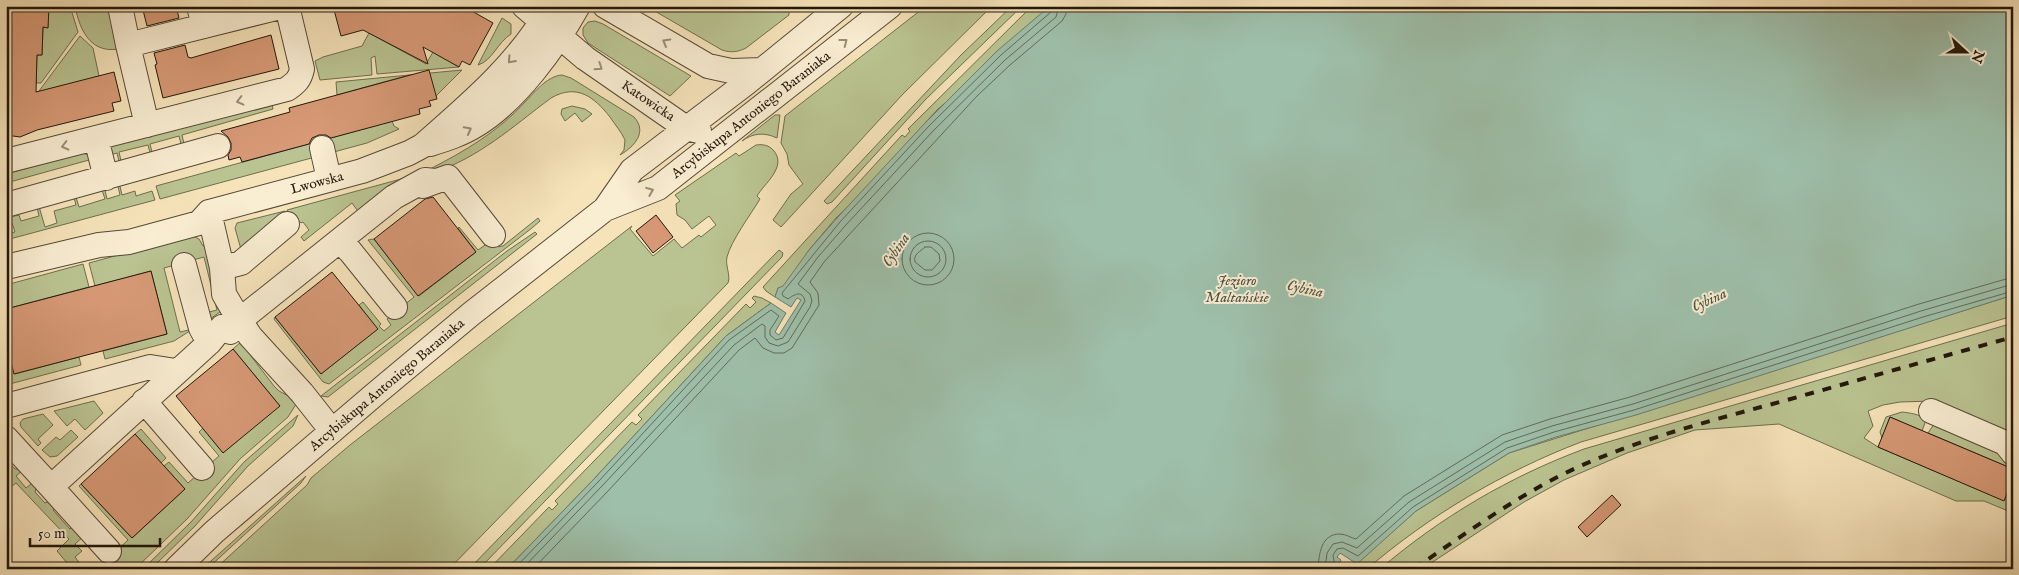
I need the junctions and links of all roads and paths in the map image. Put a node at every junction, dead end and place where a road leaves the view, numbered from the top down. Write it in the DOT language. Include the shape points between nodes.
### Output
graph roads {
  1 [pos="120,6"];
  2 [pos="286,6"];
  3 [pos="524,6"];
  4 [pos="578,6"];
  5 [pos="604,6"];
  6 [pos="841,6"];
  7 [pos="890,6"];
  8 [pos="546,14"];
  9 [pos="201,16"];
  10 [pos="560,38"];
  11 [pos="128,45"];
  12 [pos="708,66"];
  13 [pos="762,70"];
  14 [pos="717,104"];
  15 [pos="147,125"];
  16 [pos="686,128"];
  17 [pos="723,137"];
  18 [pos="96,138"];
  19 [pos="218,146"];
  20 [pos="422,146"];
  21 [pos="322,148"];
  22 [pos="6,161"];
  23 [pos="106,178"];
  24 [pos="329,179"];
  25 [pos="6,204"];
  26 [pos="605,209"];
  27 [pos="209,212"];
  28 [pos="287,224"];
  29 [pos="493,235"];
  30 [pos="339,241"];
  31 [pos="184,265"];
  32 [pos="6,267"];
  33 [pos="222,268"];
  34 [pos="395,307"];
  35 [pos="248,324"];
  36 [pos="209,343"];
  37 [pos="176,371"];
  38 [pos="144,401"];
  39 [pos="6,406"];
  40 [pos="1931,411"];
  41 [pos="332,431"];
  42 [pos="6,438"];
  43 [pos="2013,453"];
  44 [pos="202,468"];
  45 [pos="51,487"];
  46 [pos="110,551"];
  47 [pos="176,569"];
  1 -- 11 [label="street"];
  2 -- 9 [label="street"];
  2 -- 15 [label="street, one-way" via="302,68 301,77 295,84 287,89"];
  3 -- 8 [label="street, Katowicka"];
  4 -- 10 [label="street, Lwowska"];
  12 -- 5 [label="street, one-way"];
  6 -- 13 [label="street, Arcybiskupa Antoniego Baraniaka"];
  17 -- 7 [label="street, Arcybiskupa Antoniego Baraniaka, one-way"];
  8 -- 10 [label="street, Katowicka"];
  8 -- 20 [label="street, Lwowska, one-way" via="494,79"];
  9 -- 11 [label="street"];
  10 -- 16 [label="street, Katowicka, one-way"];
  20 -- 10 [label="street, Lwowska, one-way" via="454,137 477,125 514,92"];
  11 -- 15 [label="street"];
  12 -- 13 [label="street" via="731,71"];
  12 -- 14 [label="street"];
  13 -- 14 [label="street, Arcybiskupa Antoniego Baraniaka"];
  14 -- 16 [label="street, Arcybiskupa Antoniego Baraniaka"];
  14 -- 17 [label="street"];
  15 -- 18 [label="street"];
  16 -- 17 [label="street, Katowicka"];
  16 -- 26 [label="street, Arcybiskupa Antoniego Baraniaka" via="632,170"];
  26 -- 17 [label="street, Arcybiskupa Antoniego Baraniaka, one-way" via="658,188"];
  18 -- 22 [label="street, one-way"];
  18 -- 23 [label="street"];
  19 -- 23 [label="street"];
  20 -- 24 [label="street, Lwowska" via="362,171"];
  21 -- 24 [label="street"];
  23 -- 25 [label="street"];
  24 -- 27 [label="street, Lwowska"];
  26 -- 41 [label="street, Arcybiskupa Antoniego Baraniaka" via="471,314"];
  27 -- 32 [label="street, Lwowska" via="176,212 128,229 99,245"];
  27 -- 33 [label="street"];
  28 -- 33 [label="street" via="241,263"];
  29 -- 30 [label="street" via="448,177 394,197"];
  30 -- 34 [label="street"];
  30 -- 35 [label="street"];
  31 -- 36 [label="street" via="201,328"];
  33 -- 35 [label="street"];
  35 -- 36 [label="street" via="222,327"];
  35 -- 41 [label="street"];
  36 -- 37 [label="street"];
  37 -- 38 [label="street"];
  37 -- 39 [label="street" via="150,367"];
  38 -- 44 [label="street"];
  38 -- 45 [label="street"];
  40 -- 43 [label="street" via="2005,443"];
  41 -- 47 [label="street, Arcybiskupa Antoniego Baraniaka" via="214,532"];
  42 -- 45 [label="street"];
  45 -- 46 [label="street"];
}
